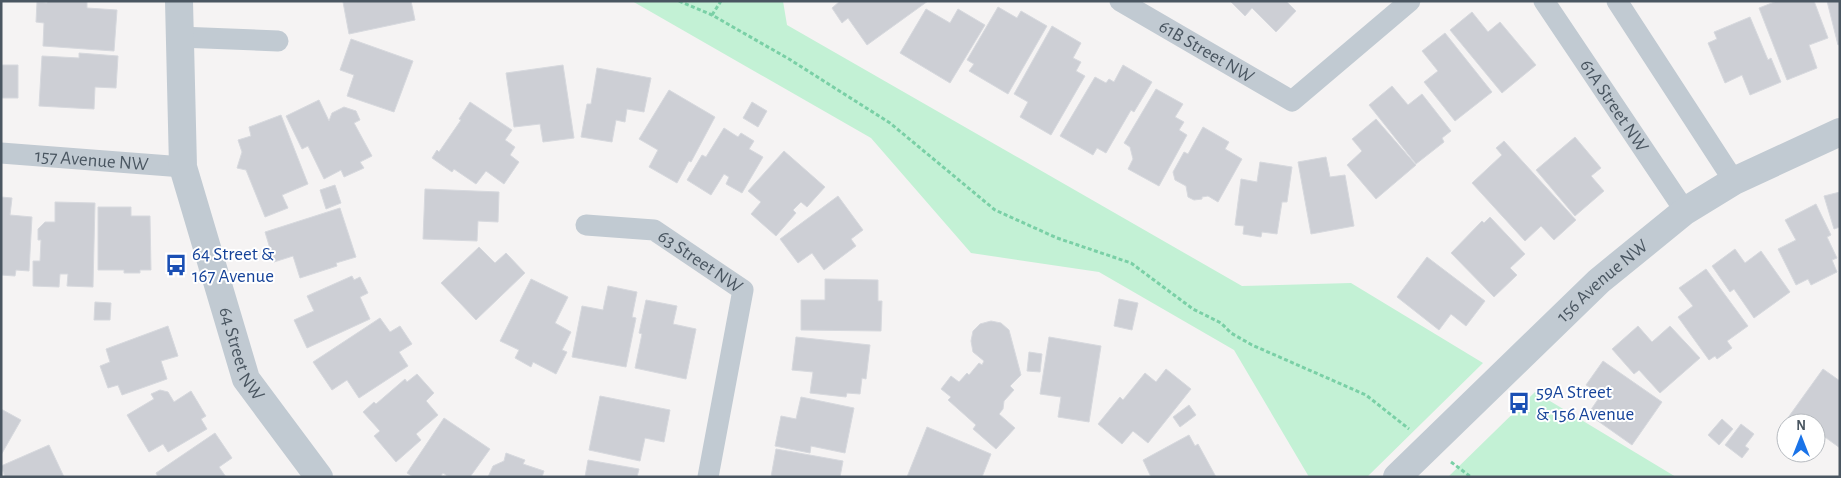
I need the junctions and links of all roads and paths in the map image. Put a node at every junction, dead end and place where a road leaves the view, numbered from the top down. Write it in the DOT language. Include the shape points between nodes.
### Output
graph roads {
  1 [pos="179,1"];
  2 [pos="679,1"];
  3 [pos="721,1"];
  4 [pos="1120,1"];
  5 [pos="1410,1"];
  6 [pos="1544,1"];
  7 [pos="1617,1"];
  8 [pos="712,16"];
  9 [pos="179,37"];
  10 [pos="278,41"];
  11 [pos="1840,132"];
  12 [pos="1,153"];
  13 [pos="184,167"];
  14 [pos="1734,181"];
  15 [pos="1685,211"];
  16 [pos="586,224"];
  17 [pos="1430,445"];
  18 [pos="319,477"];
  19 [pos="708,477"];
  20 [pos="1397,477"];
  21 [pos="1471,477"];
  1 -- 9 [label="street, 64 Street NW"];
  2 -- 8 [label="path"];
  3 -- 8 [label="path"];
  4 -- 5 [label="street, 61B Street NW" via="1292,102"];
  6 -- 15 [label="street, 61A Street NW"];
  7 -- 14 [label="street"];
  8 -- 17 [label="path" via="789,59 890,123 995,210 1057,238 1131,263 1193,309 1221,323 1252,345 1366,395"];
  9 -- 10 [label="street"];
  9 -- 13 [label="street, 64 Street NW"];
  11 -- 14 [label="street, 156 Avenue NW"];
  12 -- 13 [label="street, 157 Avenue NW"];
  13 -- 18 [label="street, 64 Street NW" via="246,379"];
  14 -- 15 [label="street, 156 Avenue NW"];
  15 -- 17 [label="street, 156 Avenue NW" via="1599,281"];
  16 -- 19 [label="street, 63 Street NW" via="654,230 743,290"];
  17 -- 20 [label="street, 156 Avenue NW"];
  17 -- 21 [label="path"];
}
